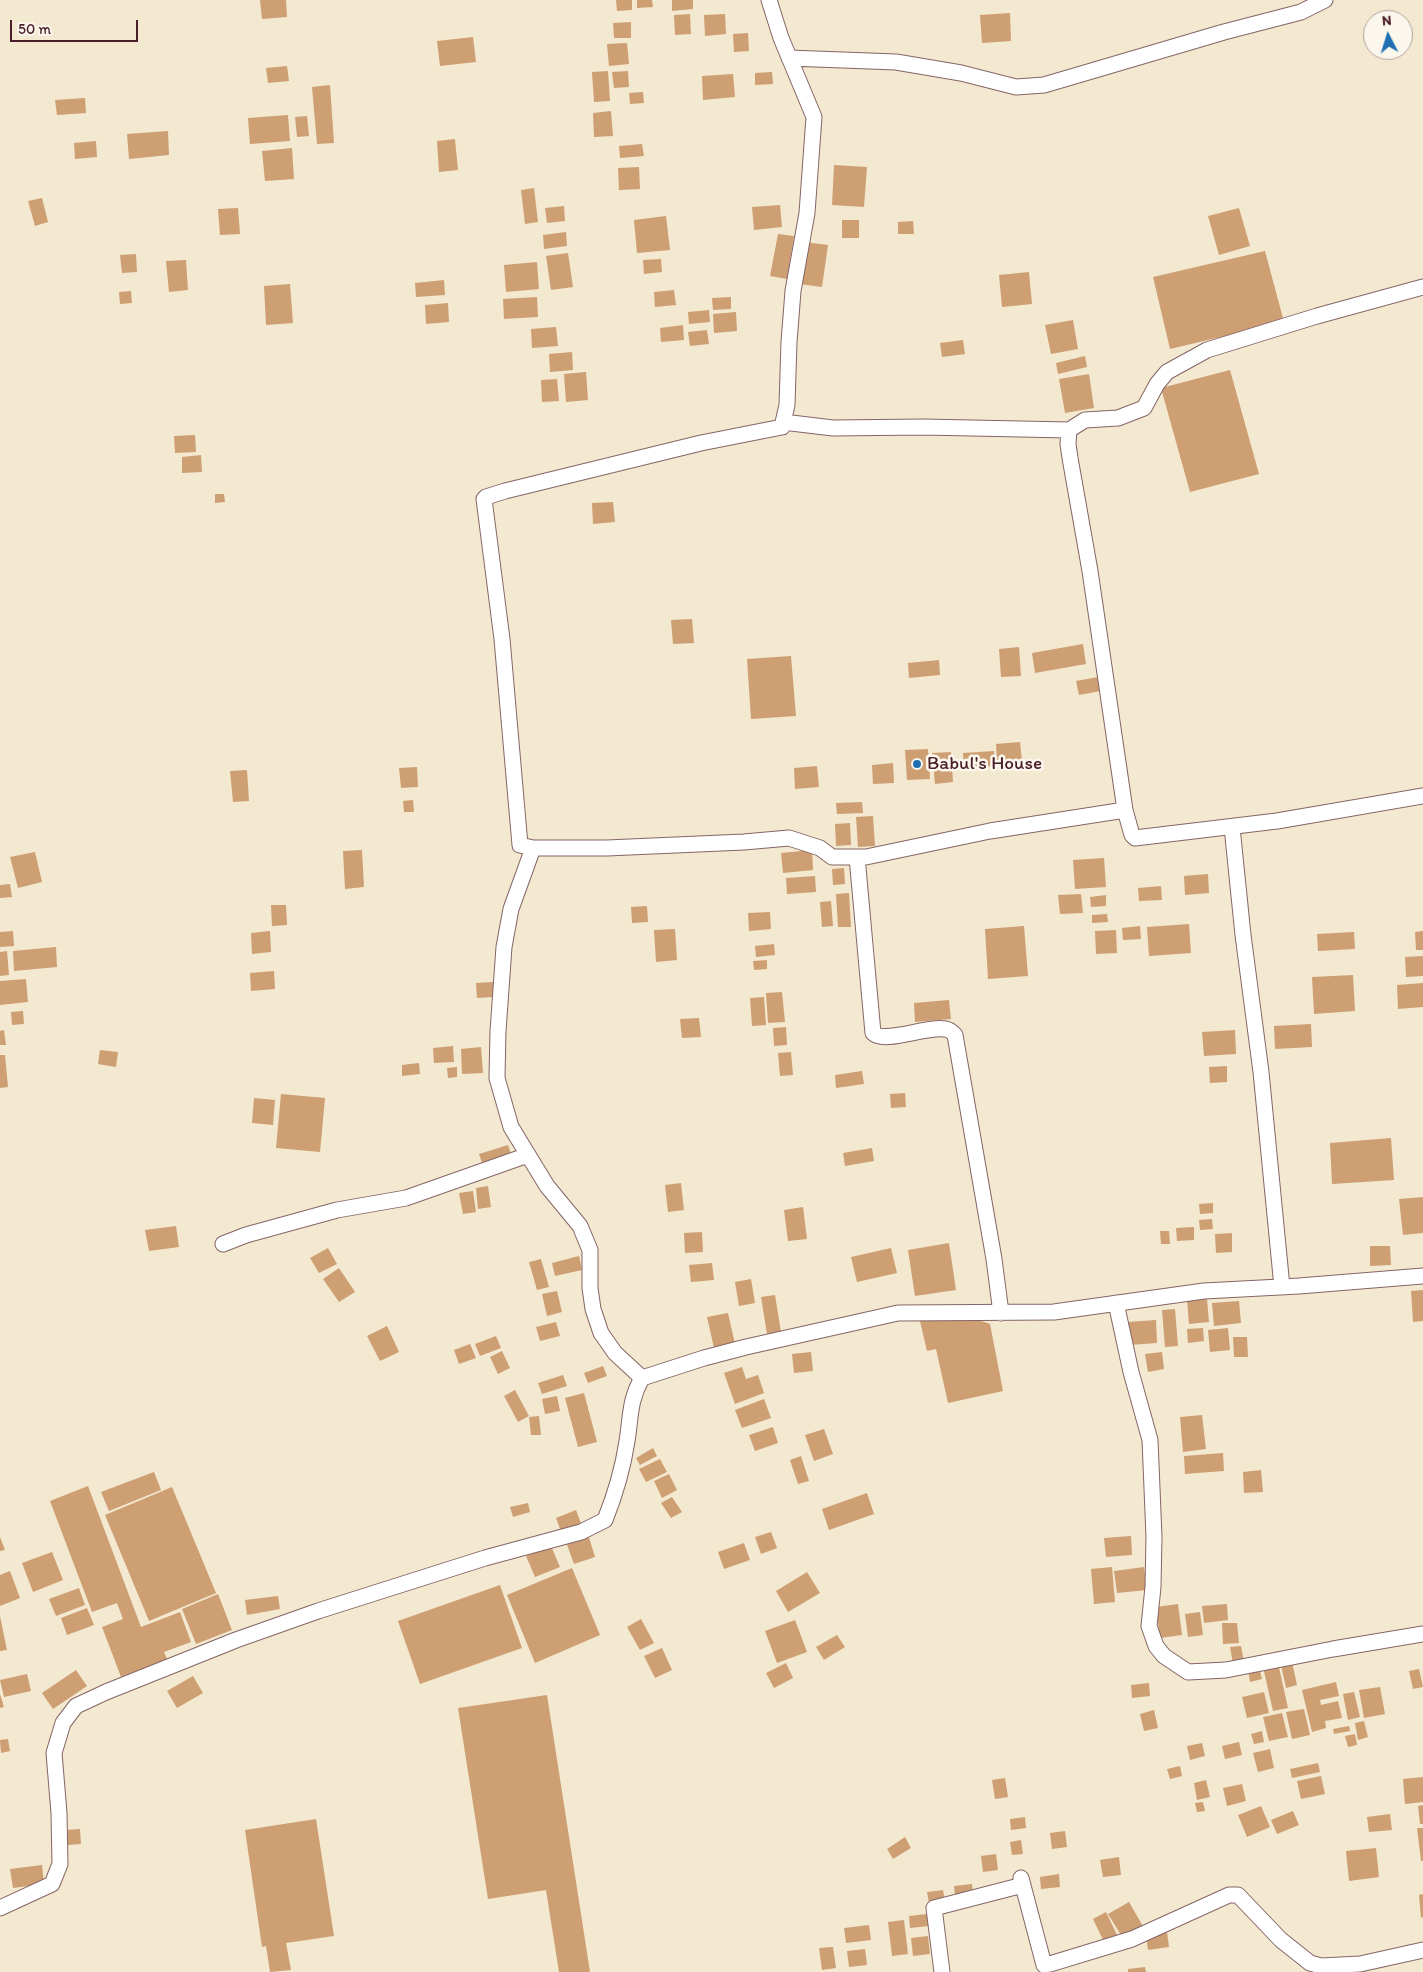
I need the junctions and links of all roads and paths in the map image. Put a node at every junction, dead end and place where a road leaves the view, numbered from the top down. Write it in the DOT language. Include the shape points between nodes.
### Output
graph roads {
  1 [pos="770,0"];
  2 [pos="1325,0"];
  3 [pos="790,58"];
  4 [pos="1423,287"];
  5 [pos="783,422"];
  6 [pos="1069,430"];
  7 [pos="1423,796"];
  8 [pos="1125,810"];
  9 [pos="1232,827"];
  10 [pos="533,848"];
  11 [pos="857,857"];
  12 [pos="528,1155"];
  13 [pos="223,1244"];
  14 [pos="1423,1276"];
  15 [pos="1282,1287"];
  16 [pos="1116,1303"];
  17 [pos="1001,1313"];
  18 [pos="642,1378"];
  19 [pos="1423,1634"];
  20 [pos="0,1908"];
  21 [pos="1423,1950"];
  22 [pos="942,1972"];
  1 -- 3 [label="street"];
  2 -- 3 [label="street" via="1302,12 1044,85 1016,87 896,62"];
  3 -- 5 [label="street" via="814,117 807,213 793,291 787,405"];
  4 -- 6 [label="street" via="1207,350 1167,372 1144,408 1118,418 1085,420"];
  5 -- 6 [label="street" via="832,428"];
  5 -- 10 [label="street" via="782,427 768,431 701,444 505,491 484,499 502,639 520,845"];
  6 -- 8 [label="street" via="1070,458"];
  7 -- 9 [label="street"];
  8 -- 9 [label="street" via="1135,838"];
  8 -- 11 [label="street" via="990,831"];
  9 -- 15 [label="street"];
  10 -- 11 [label="street" via="607,848 789,838 820,848 832,857"];
  10 -- 12 [label="street" via="511,908 504,947 497,1078 511,1127"];
  11 -- 17 [label="street" via="873,1033 896,1036 940,1029 955,1035"];
  12 -- 13 [label="street" via="406,1198 337,1210"];
  12 -- 18 [label="street" via="547,1186 580,1226 590,1250 591,1295 600,1333 614,1353"];
  14 -- 15 [label="street"];
  15 -- 16 [label="street" via="1204,1291"];
  16 -- 17 [label="street" via="1054,1312"];
  16 -- 19 [label="street" via="1150,1440 1154,1537 1150,1626 1156,1646 1164,1656 1188,1672 1226,1670"];
  17 -- 18 [label="street" via="898,1313 746,1347"];
  18 -- 20 [label="street" via="634,1392 625,1451 614,1499 605,1520 581,1532 318,1611 76,1706 63,1723 54,1753 60,1864 52,1884"];
  21 -- 22 [label="street" via="1360,1964 1321,1966 1310,1963 1281,1940 1238,1895 1229,1895 1132,1939 1044,1965 1022,1881 934,1908"];
}
